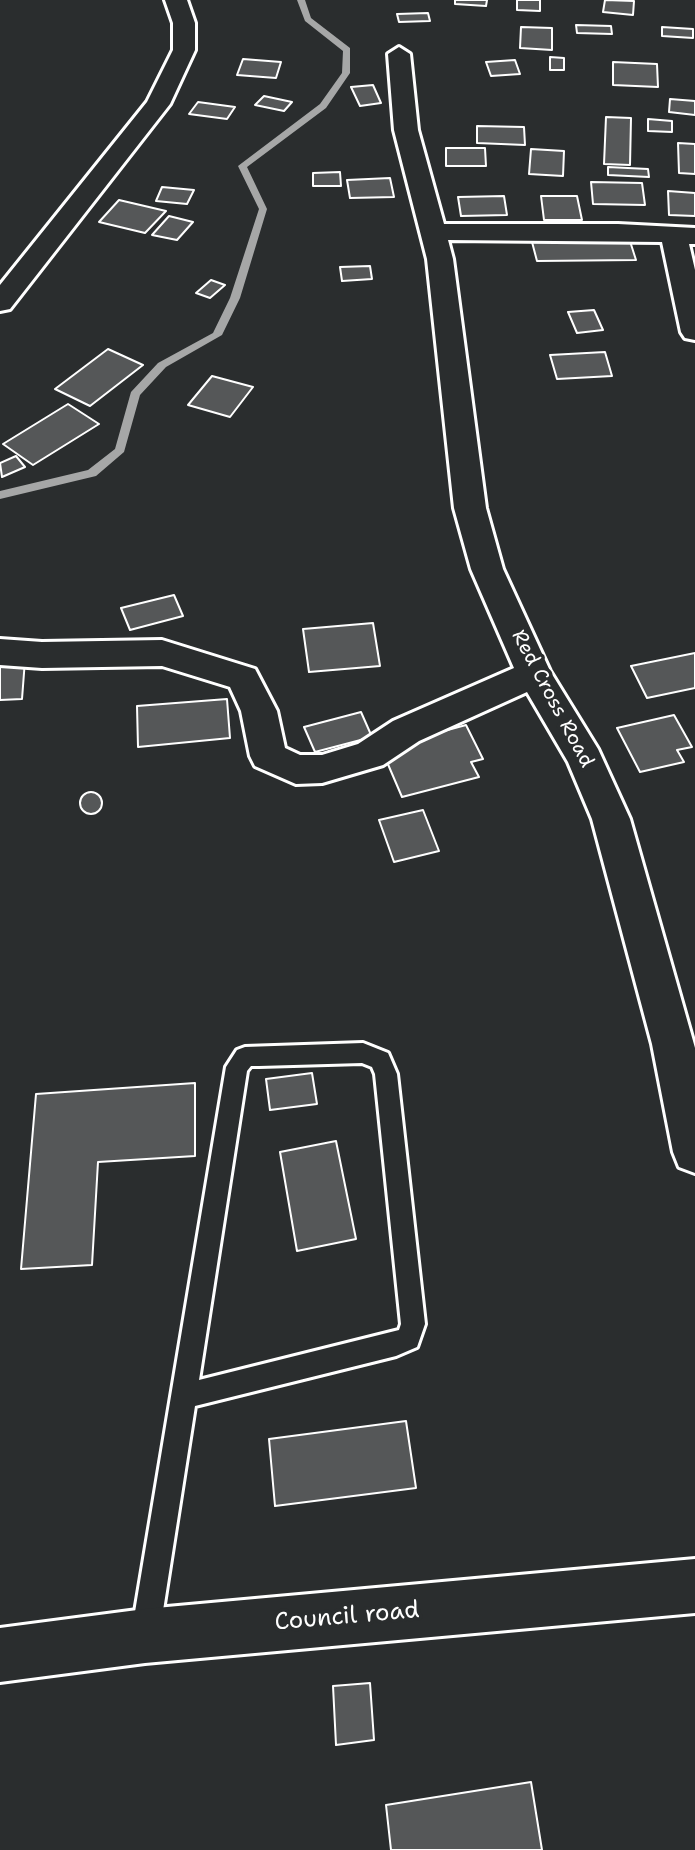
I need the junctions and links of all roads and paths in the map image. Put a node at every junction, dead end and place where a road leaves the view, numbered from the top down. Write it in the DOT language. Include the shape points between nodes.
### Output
graph roads {
  1 [pos="176,0"];
  2 [pos="399,54"];
  3 [pos="433,232"];
  4 [pos="684,236"];
  5 [pos="0,303"];
  6 [pos="695,332"];
  7 [pos="0,652"];
  8 [pos="534,674"];
  9 [pos="695,1152"];
  10 [pos="184,1396"];
  11 [pos="695,1586"];
  12 [pos="145,1636"];
  13 [pos="0,1655"];
  1 -- 5 [label="street" via="184,23 184,50 158,104"];
  2 -- 3 [label="street, Red Cross Road" via="406,130"];
  3 -- 4 [label="street"];
  3 -- 8 [label="street, Red Cross Road" via="470,508 487,569"];
  4 -- 6 [label="street"];
  7 -- 8 [label="street" via="162,653 243,678 259,711 268,756 296,770 322,769 370,755 406,731"];
  8 -- 9 [label="street, Red Cross Road" via="585,759 611,819 673,1044"];
  10 -- 10 [label="lane" via="237,1067 245,1057 259,1056 363,1053 380,1060 386,1074 413,1324 408,1338"];
  10 -- 12 [label="lane"];
  11 -- 12 [label="street, Council road"];
  12 -- 13 [label="street, Council road"];
}
